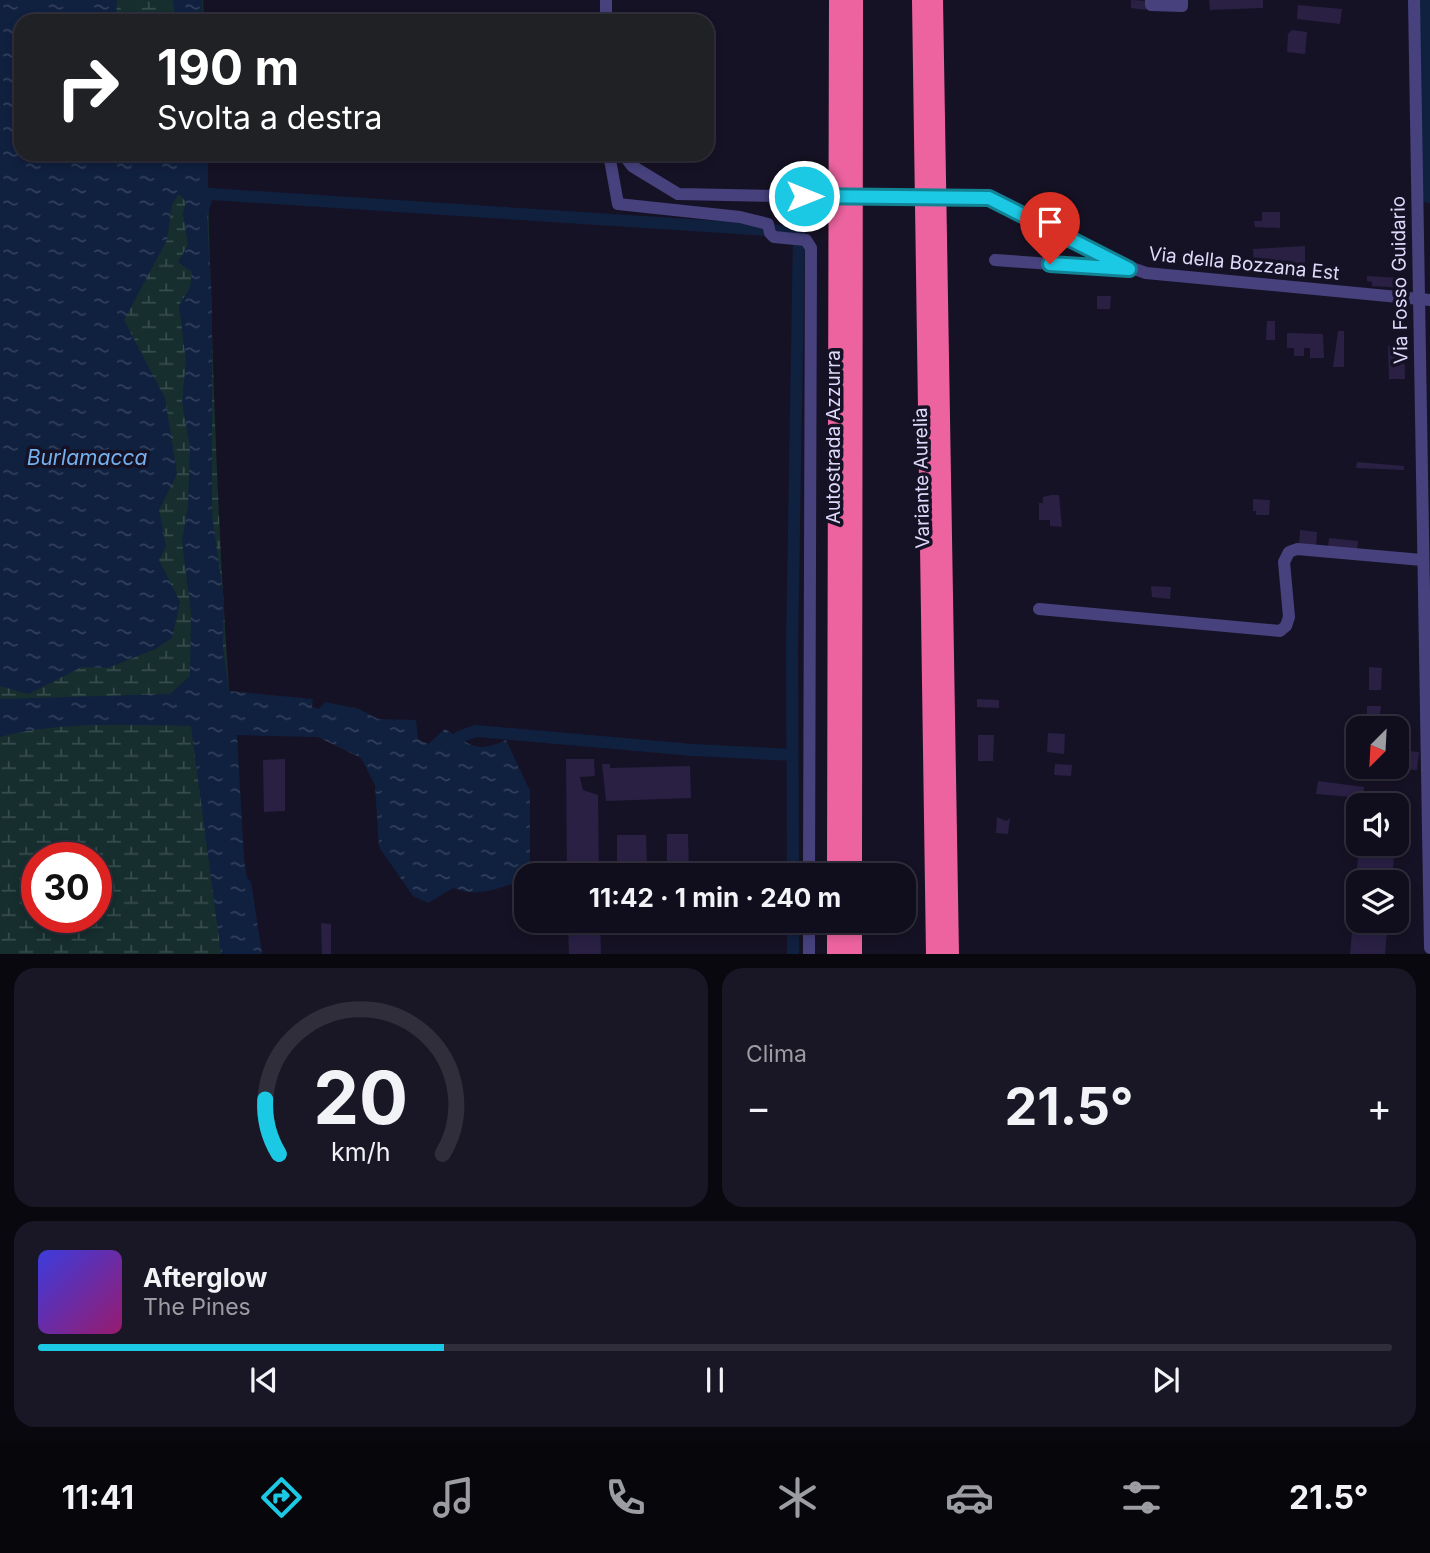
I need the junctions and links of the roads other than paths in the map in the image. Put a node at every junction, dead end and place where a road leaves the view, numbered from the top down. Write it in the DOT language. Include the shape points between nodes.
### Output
graph roads {
  1 [pos="838,0"];
  2 [pos="854,0"];
  3 [pos="921,0"];
  4 [pos="934,0"];
  5 [pos="1151,0"];
  6 [pos="1182,0"];
  7 [pos="1414,0"];
  8 [pos="610,161"];
  9 [pos="628,161"];
  10 [pos="995,260"];
  11 [pos="1129,269"];
  12 [pos="1424,300"];
  13 [pos="1422,560"];
  14 [pos="1040,609"];
  15 [pos="809,863"];
  16 [pos="836,863"];
  17 [pos="853,863"];
  18 [pos="809,933"];
  19 [pos="836,933"];
  20 [pos="853,933"];
  21 [pos="1430,948"];
  22 [pos="809,954"];
  23 [pos="836,954"];
  24 [pos="853,954"];
  25 [pos="935,954"];
  26 [pos="950,954"];
  1 -- 16 [label="highway, Autostrada Azzurra"];
  2 -- 17 [label="highway, Autostrada Azzurra"];
  3 -- 25 [label="highway, Variante Aurelia"];
  4 -- 26 [label="highway, Variante Aurelia"];
  5 -- 6 [label="street" via="1151,5 1182,5"];
  7 -- 12 [label="street, Via Fosso Guidario"];
  8 -- 15 [label="street" via="618,204 740,217 800,240 812,260"];
  9 -- 11 [label="street, Via della Bozzana Est, bridge" via="678,194 989,198"];
  10 -- 11 [label="street"];
  11 -- 12 [label="street, Via della Bozzana Est"];
  12 -- 13 [label="street, Via Fosso Guidario"];
  13 -- 14 [label="street" via="1289,552 1284,562 1289,617 1280,631"];
  13 -- 21 [label="street, Via Fosso Guidario"];
  18 -- 22 [label="street"];
  19 -- 23 [label="highway"];
  20 -- 24 [label="highway"];
}
